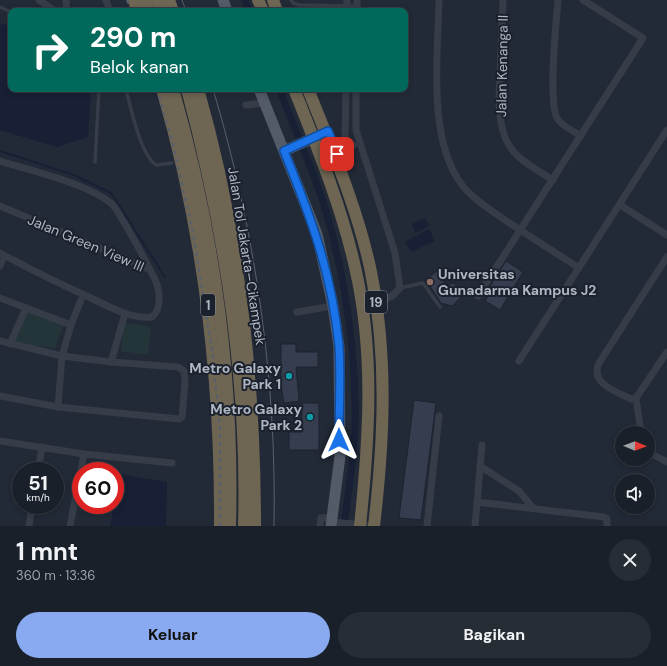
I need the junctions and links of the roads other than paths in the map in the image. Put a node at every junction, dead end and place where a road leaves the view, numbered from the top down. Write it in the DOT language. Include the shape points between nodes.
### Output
graph roads {
  1 [pos="39,0"];
  2 [pos="290,0"];
  3 [pos="439,0"];
  4 [pos="503,0"];
  5 [pos="558,0"];
  6 [pos="584,0"];
  7 [pos="347,5"];
  8 [pos="357,6"];
  9 [pos="51,8"];
  10 [pos="99,92"];
  11 [pos="127,92"];
  12 [pos="163,92"];
  13 [pos="174,92"];
  14 [pos="188,92"];
  15 [pos="199,92"];
  16 [pos="260,92"];
  17 [pos="295,92"];
  18 [pos="309,92"];
  19 [pos="313,92"];
  20 [pos="346,92"];
  21 [pos="356,92"];
  22 [pos="265,103"];
  23 [pos="246,105"];
  24 [pos="667,130"];
  25 [pos="328,131"];
  26 [pos="582,136"];
  27 [pos="360,143"];
  28 [pos="350,146"];
  29 [pos="287,150"];
  30 [pos="337,154"];
  31 [pos="0,161"];
  32 [pos="95,162"];
  33 [pos="172,163"];
  34 [pos="553,180"];
  35 [pos="620,205"];
  36 [pos="0,206"];
  37 [pos="520,231"];
  38 [pos="667,235"];
  39 [pos="0,253"];
  40 [pos="667,257"];
  41 [pos="579,268"];
  42 [pos="149,269"];
  43 [pos="400,288"];
  44 [pos="478,296"];
  45 [pos="0,298"];
  46 [pos="81,300"];
  47 [pos="379,302"];
  48 [pos="333,306"];
  49 [pos="440,307"];
  50 [pos="26,308"];
  51 [pos="297,312"];
  52 [pos="124,317"];
  53 [pos="71,325"];
  54 [pos="0,341"];
  55 [pos="10,344"];
  56 [pos="62,356"];
  57 [pos="666,356"];
  58 [pos="519,361"];
  59 [pos="111,362"];
  60 [pos="0,396"];
  61 [pos="636,398"];
  62 [pos="58,407"];
  63 [pos="439,416"];
  64 [pos="640,426"];
  65 [pos="0,441"];
  66 [pos="482,445"];
  67 [pos="42,447"];
  68 [pos="84,454"];
  69 [pos="655,456"];
  70 [pos="40,462"];
  71 [pos="667,462"];
  72 [pos="172,463"];
  73 [pos="480,466"];
  74 [pos="477,502"];
  75 [pos="533,508"];
  76 [pos="31,514"];
  77 [pos="333,522"];
  78 [pos="29,526"];
  79 [pos="70,526"];
  80 [pos="220,526"];
  81 [pos="230,526"];
  82 [pos="244,526"];
  83 [pos="255,526"];
  84 [pos="320,526"];
  85 [pos="368,526"];
  86 [pos="427,526"];
  87 [pos="475,526"];
  88 [pos="607,526"];
  1 -- 9 [label="street"];
  2 -- 7 [label="lane" via="299,5"];
  3 -- 37 [label="street" via="438,104 447,154 456,176 468,192"];
  4 -- 34 [label="street, Jalan Kenanga II" via="499,100 504,137 513,152"];
  5 -- 26 [label="street" via="553,77 555,112 561,123"];
  6 -- 26 [label="street" via="643,38"];
  7 -- 8 [label="lane"];
  10 -- 32 [label="lane"];
  11 -- 33 [label="lane" via="149,160 156,165"];
  12 -- 80 [label="highway, 1" via="181,160 207,294 219,429"];
  13 -- 81 [label="highway, 1" via="199,192 218,298 229,435"];
  14 -- 82 [label="highway, 1" via="213,198 231,298 242,415"];
  15 -- 83 [label="highway, Jalan Tol Jakarta–Cikampek" via="223,193 242,298 253,431"];
  16 -- 22 [label="main road"];
  17 -- 85 [label="highway, 19" via="328,175 344,225 362,305 370,392"];
  18 -- 85 [label="highway, 19" via="358,221 371,271 379,319 383,357 383,426"];
  19 -- 25 [label="main road"];
  20 -- 28 [label="street" via="345,138"];
  21 -- 27 [label="street" via="356,130"];
  22 -- 23 [label="street"];
  22 -- 29 [label="main road"];
  24 -- 35 [label="street"];
  25 -- 29 [label="main road"];
  25 -- 30 [label="main road"];
  26 -- 34 [label="street"];
  27 -- 28 [label="street"];
  27 -- 43 [label="street" via="395,253"];
  28 -- 30 [label="street"];
  29 -- 48 [label="main road" via="317,234"];
  30 -- 47 [label="main road" via="366,240"];
  31 -- 42 [label="street" via="80,187 112,204"];
  34 -- 37 [label="street"];
  35 -- 38 [label="street"];
  35 -- 41 [label="street"];
  36 -- 42 [label="street, Jalan Green View III"];
  37 -- 41 [label="street"];
  37 -- 44 [label="street"];
  39 -- 42 [label="street, Jalan Green View III" via="70,289 122,312 141,317 154,316 158,304 158,289"];
  40 -- 61 [label="street" via="596,371 597,377 605,385 631,400"];
  41 -- 58 [label="street"];
  43 -- 47 [label="street" via="392,296"];
  43 -- 49 [label="lane" via="423,283"];
  45 -- 50 [label="street"];
  46 -- 53 [label="street"];
  47 -- 85 [label="main road" via="386,396 385,433"];
  48 -- 51 [label="street"];
  48 -- 77 [label="main road" via="339,347 340,456"];
  50 -- 53 [label="street"];
  50 -- 55 [label="street"];
  52 -- 59 [label="street"];
  53 -- 56 [label="street"];
  54 -- 55 [label="street"];
  55 -- 56 [label="street"];
  56 -- 59 [label="street"];
  56 -- 62 [label="street"];
  57 -- 61 [label="street"];
  59 -- 62 [label="street" via="181,368 185,377 182,418"];
  60 -- 62 [label="street"];
  61 -- 64 [label="street"];
  63 -- 86 [label="street"];
  65 -- 67 [label="street"];
  66 -- 73 [label="street"];
  67 -- 68 [label="street"];
  67 -- 70 [label="street"];
  68 -- 72 [label="street"];
  68 -- 79 [label="street"];
  69 -- 71 [label="street"];
  73 -- 74 [label="street"];
  73 -- 75 [label="street" via="519,491"];
  74 -- 75 [label="street"];
  74 -- 87 [label="street"];
  75 -- 88 [label="street" via="605,517 608,519"];
  76 -- 78 [label="street"];
  77 -- 84 [label="street" via="321,518"];
  77 -- 85 [label="street"];
}
